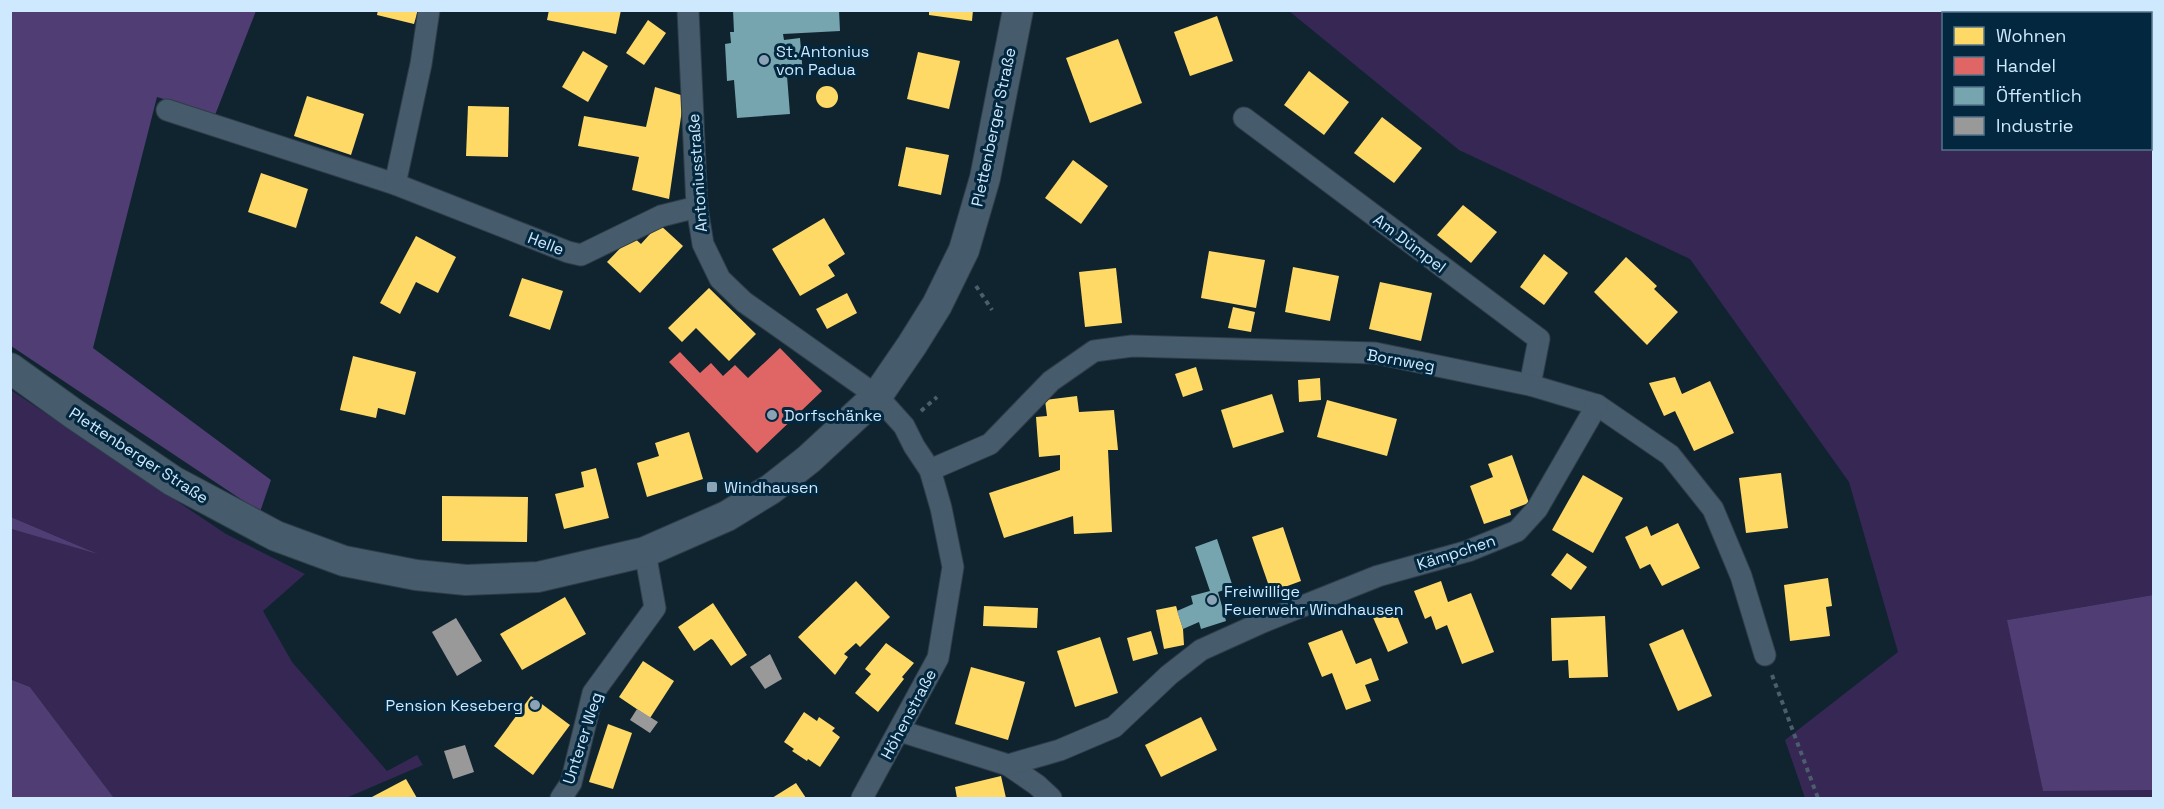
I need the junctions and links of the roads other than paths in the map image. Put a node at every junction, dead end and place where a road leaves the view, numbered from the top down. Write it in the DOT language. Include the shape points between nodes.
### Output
graph roads {
  1 [pos="429,10"];
  2 [pos="688,10"];
  3 [pos="1018,10"];
  4 [pos="167,110"];
  5 [pos="1244,118"];
  6 [pos="395,184"];
  7 [pos="697,207"];
  8 [pos="10,368"];
  9 [pos="1530,386"];
  10 [pos="877,396"];
  11 [pos="1597,405"];
  12 [pos="930,470"];
  13 [pos="645,552"];
  14 [pos="1765,655"];
  15 [pos="900,730"];
  16 [pos="1008,765"];
  17 [pos="561,798"];
  18 [pos="862,798"];
  19 [pos="1051,798"];
  1 -- 6 [label="street"];
  2 -- 7 [label="street, Antoniusstraße"];
  3 -- 10 [label="main road, Plettenberger Straße" via="985,178 964,250 937,304"];
  4 -- 6 [label="street, Helle"];
  5 -- 9 [label="street, Am Dümpel" via="1539,339"];
  6 -- 7 [label="street, Helle" via="581,255 661,216"];
  7 -- 10 [label="street, Antoniusstraße" via="703,244 720,279 744,302"];
  8 -- 13 [label="main road, Plettenberger Straße" via="173,481 276,536 344,561 465,580 538,577"];
  9 -- 11 [label="street, Bornweg"];
  9 -- 12 [label="street, Bornweg" via="1376,353 1132,346 1095,351 1051,381 990,444"];
  10 -- 12 [label="street, Höhenstraße" via="904,426"];
  10 -- 13 [label="main road, Plettenberger Straße" via="771,489 727,516"];
  11 -- 14 [label="street, Bornweg" via="1670,455 1713,509 1741,576"];
  11 -- 16 [label="street, Kämpchen" via="1537,509 1517,531 1468,551 1378,576 1202,650 1114,727 1060,750"];
  12 -- 15 [label="street, Höhenstraße" via="953,567 938,658"];
  13 -- 17 [label="street, Unterer Weg" via="655,608 593,693 571,783"];
  15 -- 16 [label="street"];
  15 -- 18 [label="street, Höhenstraße"];
  16 -- 19 [label="street"];
}
